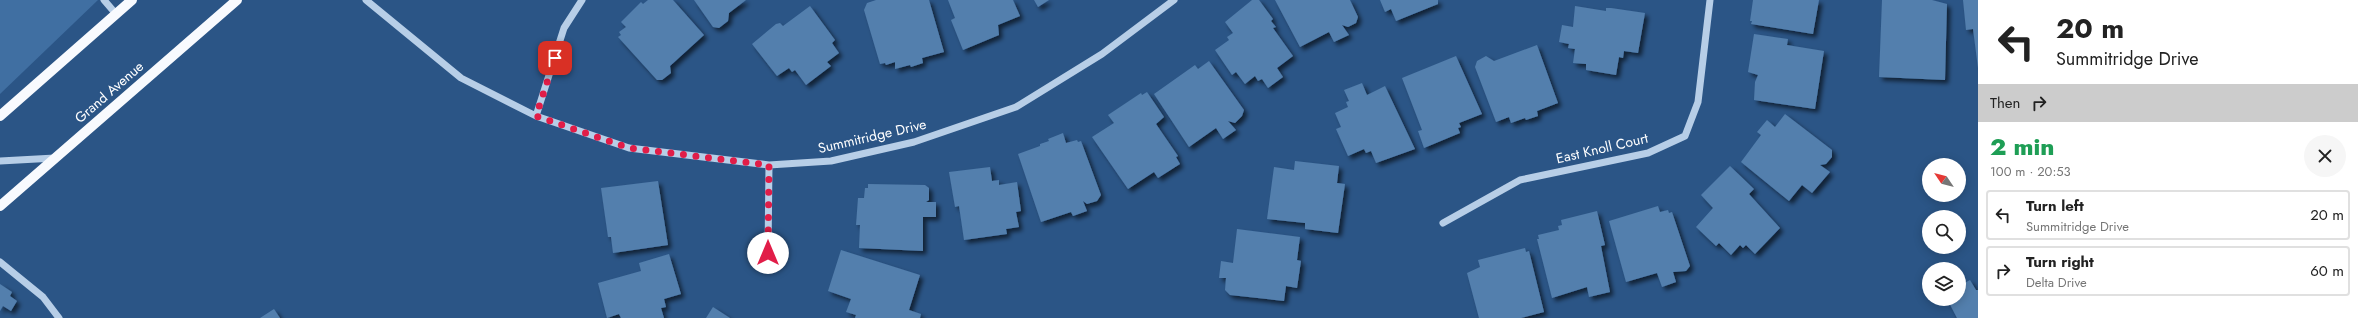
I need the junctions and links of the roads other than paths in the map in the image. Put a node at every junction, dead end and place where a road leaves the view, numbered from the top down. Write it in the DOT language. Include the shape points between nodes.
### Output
graph roads {
  1 [pos="104,0"];
  2 [pos="132,0"];
  3 [pos="237,0"];
  4 [pos="366,0"];
  5 [pos="582,0"];
  6 [pos="1174,0"];
  7 [pos="1710,0"];
  8 [pos="116,14"];
  9 [pos="0,116"];
  10 [pos="536,116"];
  11 [pos="55,158"];
  12 [pos="0,161"];
  13 [pos="769,165"];
  14 [pos="0,206"];
  15 [pos="1443,223"];
  16 [pos="768,253"];
  17 [pos="0,262"];
  18 [pos="59,318"];
  1 -- 8 [label="street"];
  2 -- 8 [label="main road"];
  3 -- 11 [label="main road, Grand Avenue"];
  4 -- 10 [label="street, Summitridge Drive" via="461,78"];
  5 -- 10 [label="street" via="564,28"];
  6 -- 13 [label="street, Summitridge Drive" via="1102,54 1016,107 914,142 831,161"];
  7 -- 15 [label="street, East Knoll Court" via="1698,102 1685,136 1648,153 1520,180"];
  8 -- 9 [label="main road"];
  10 -- 13 [label="street, Summitridge Drive" via="629,148"];
  11 -- 12 [label="street"];
  11 -- 14 [label="main road, Grand Avenue"];
  13 -- 16 [label="street"];
  17 -- 18 [label="street" via="43,297"];
}
